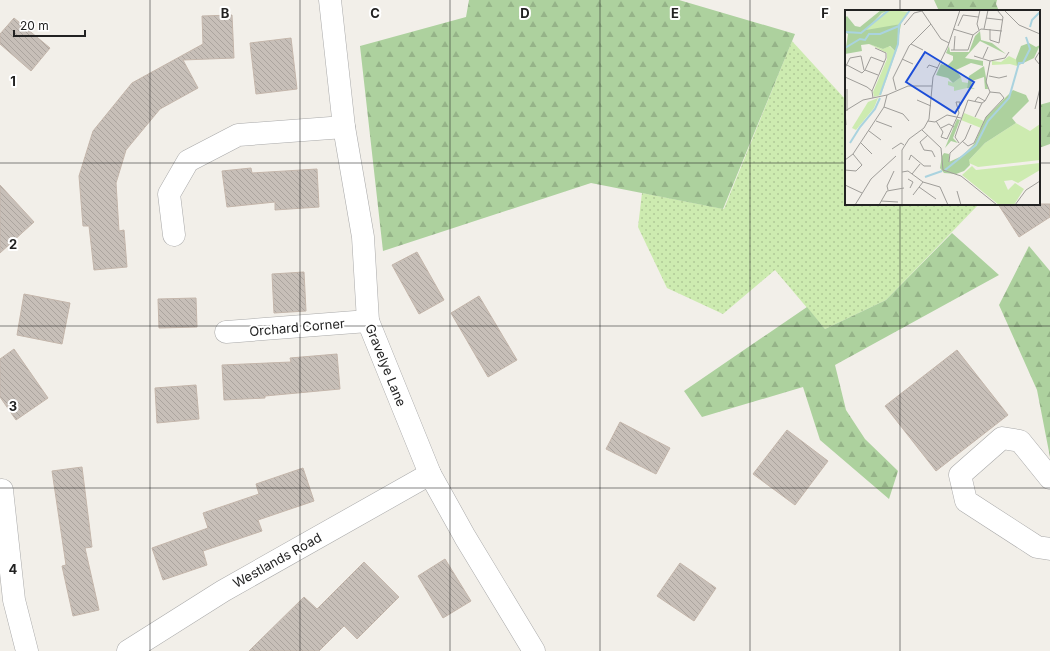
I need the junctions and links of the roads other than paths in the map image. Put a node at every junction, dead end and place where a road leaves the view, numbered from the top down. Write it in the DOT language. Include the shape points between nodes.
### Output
graph roads {
  1 [pos="330,0"];
  2 [pos="344,127"];
  3 [pos="174,235"];
  4 [pos="368,321"];
  5 [pos="226,332"];
  6 [pos="430,474"];
  7 [pos="1050,478"];
  8 [pos="2,490"];
  9 [pos="1050,549"];
  10 [pos="27,651"];
  11 [pos="128,651"];
  12 [pos="534,651"];
  1 -- 2 [label="street, Gravelye Lane"];
  2 -- 3 [label="street" via="238,135 188,161 169,194"];
  2 -- 4 [label="street, Gravelye Lane" via="363,237"];
  4 -- 5 [label="street, Orchard Corner"];
  4 -- 6 [label="street, Gravelye Lane"];
  6 -- 11 [label="street, Westlands Road" via="223,591"];
  6 -- 12 [label="street, Gravelye Lane"];
  7 -- 9 [label="street" via="1020,442 1002,438 960,475 966,501 1037,547"];
  8 -- 10 [label="street" via="14,600"];
}
